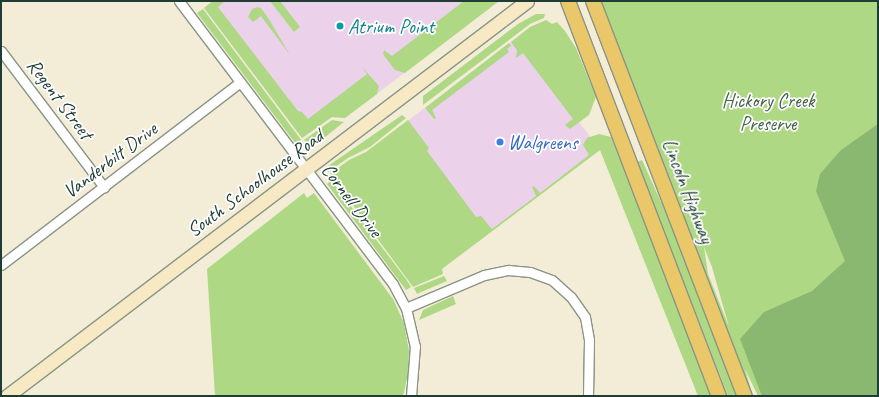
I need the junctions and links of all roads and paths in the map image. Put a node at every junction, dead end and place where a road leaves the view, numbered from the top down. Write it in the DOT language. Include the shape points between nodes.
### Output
graph roads {
  1 [pos="179,1"];
  2 [pos="527,1"];
  3 [pos="568,1"];
  4 [pos="592,1"];
  5 [pos="3,58"];
  6 [pos="240,82"];
  7 [pos="307,169"];
  8 [pos="104,187"];
  9 [pos="1,266"];
  10 [pos="406,308"];
  11 [pos="8,396"];
  12 [pos="411,396"];
  13 [pos="588,396"];
  14 [pos="719,396"];
  15 [pos="745,396"];
  1 -- 6 [label="street, Cornell Drive"];
  2 -- 7 [label="street, South Schoolhouse Road"];
  3 -- 14 [label="main road"];
  4 -- 15 [label="main road, Lincoln Highway"];
  5 -- 8 [label="street, Regent Street"];
  6 -- 7 [label="street, Cornell Drive"];
  6 -- 8 [label="street, Vanderbilt Drive"];
  7 -- 10 [label="street, Cornell Drive" via="393,284"];
  7 -- 11 [label="street, South Schoolhouse Road"];
  8 -- 9 [label="street, Vanderbilt Drive"];
  10 -- 12 [label="street, Cornell Drive" via="415,346"];
  10 -- 13 [label="street" via="484,275 508,270 530,272 552,280 570,297 585,317 589,340"];
}
